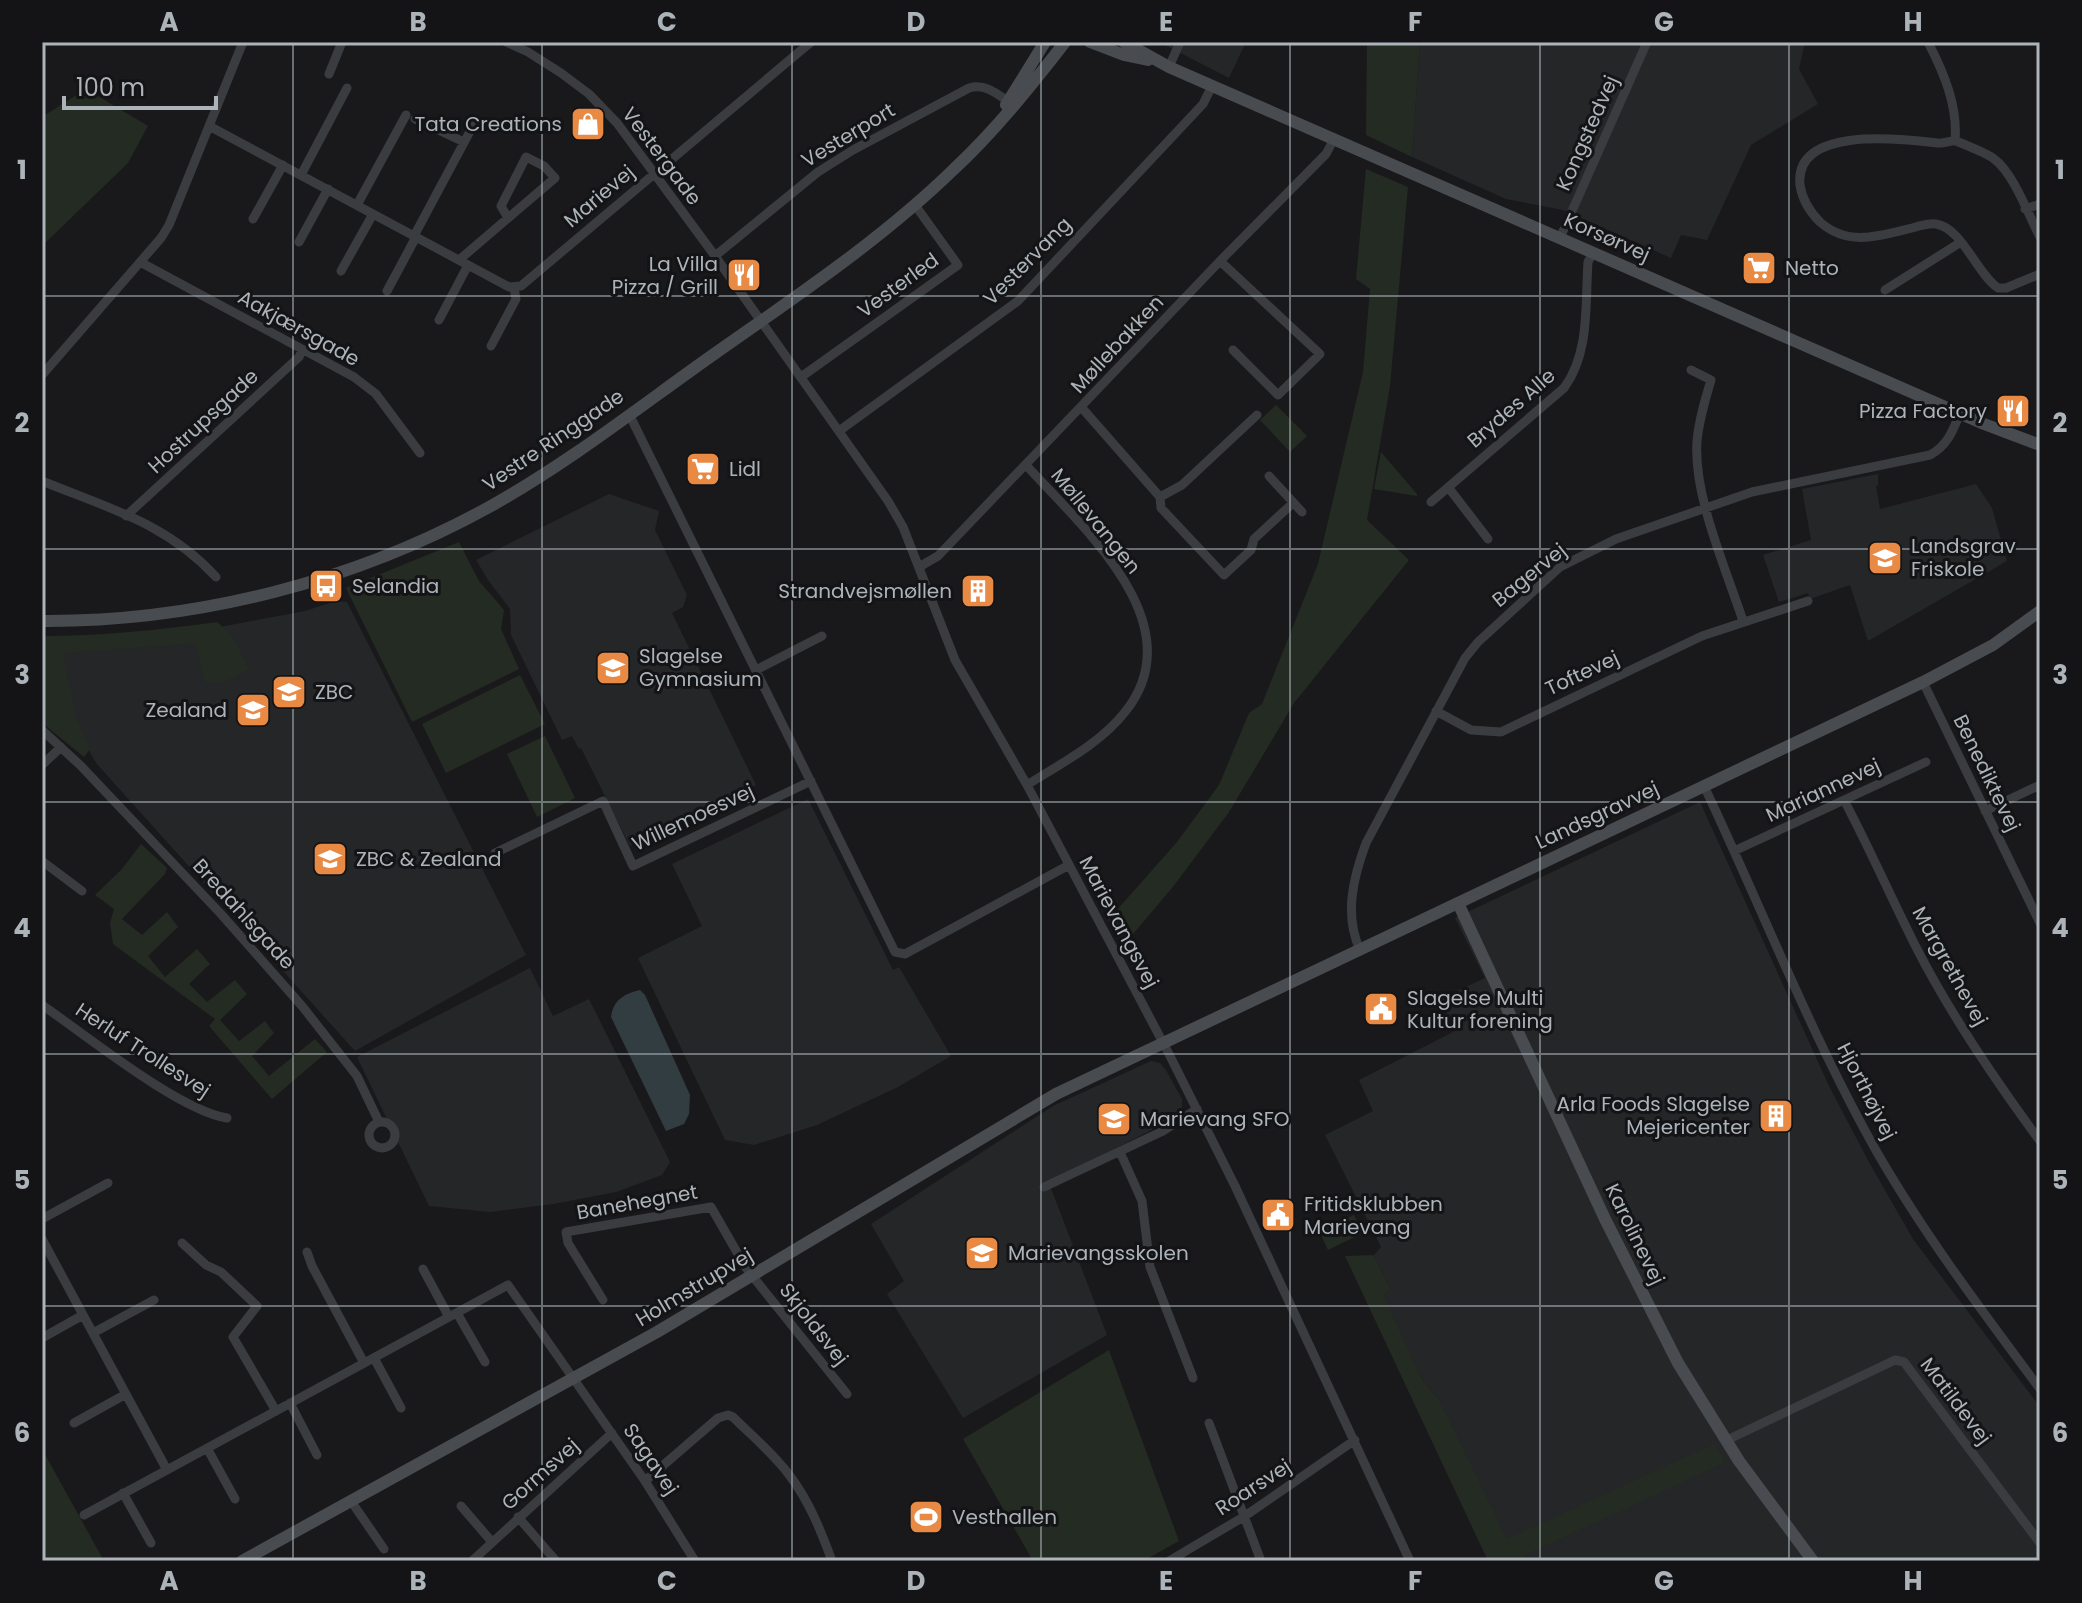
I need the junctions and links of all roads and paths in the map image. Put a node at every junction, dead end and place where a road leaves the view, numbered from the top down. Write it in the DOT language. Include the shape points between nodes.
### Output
graph roads {
  1 [pos="243,42"];
  2 [pos="342,42"];
  3 [pos="506,42"];
  4 [pos="811,42"];
  5 [pos="1045,42"];
  6 [pos="1055,42"];
  7 [pos="1065,42"];
  8 [pos="1090,42"];
  9 [pos="1111,42"];
  10 [pos="1124,42"];
  11 [pos="1180,42"];
  12 [pos="1647,42"];
  13 [pos="1928,42"];
  14 [pos="530,47"];
  15 [pos="1164,65"];
  16 [pos="329,74"];
  17 [pos="1212,86"];
  18 [pos="1028,87"];
  19 [pos="347,88"];
  20 [pos="1010,103"];
  21 [pos="475,122"];
  22 [pos="209,126"];
  23 [pos="1334,139"];
  24 [pos="1955,141"];
  25 [pos="464,142"];
  26 [pos="283,165"];
  27 [pos="654,173"];
  28 [pos="301,175"];
  29 [pos="328,189"];
  30 [pos="2040,204"];
  31 [pos="357,205"];
  32 [pos="915,205"];
  33 [pos="2025,209"];
  34 [pos="373,214"];
  35 [pos="508,218"];
  36 [pos="253,219"];
  37 [pos="415,237"];
  38 [pos="2040,237"];
  39 [pos="1560,238"];
  40 [pos="299,242"];
  41 [pos="1961,242"];
  42 [pos="1593,253"];
  43 [pos="715,256"];
  44 [pos="1220,261"];
  45 [pos="140,262"];
  46 [pos="463,263"];
  47 [pos="341,271"];
  48 [pos="2040,274"];
  49 [pos="518,287"];
  50 [pos="1885,290"];
  51 [pos="387,291"];
  52 [pos="439,320"];
  53 [pos="761,321"];
  54 [pos="491,346"];
  55 [pos="1233,350"];
  56 [pos="302,351"];
  57 [pos="1691,370"];
  58 [pos="42,375"];
  59 [pos="801,377"];
  60 [pos="1082,408"];
  61 [pos="1960,413"];
  62 [pos="629,414"];
  63 [pos="1257,415"];
  64 [pos="839,431"];
  65 [pos="2040,445"];
  66 [pos="420,453"];
  67 [pos="1026,465"];
  68 [pos="1269,476"];
  69 [pos="42,481"];
  70 [pos="1448,487"];
  71 [pos="1160,497"];
  72 [pos="1431,502"];
  73 [pos="1293,503"];
  74 [pos="1706,507"];
  75 [pos="1302,512"];
  76 [pos="126,516"];
  77 [pos="1488,539"];
  78 [pos="919,567"];
  79 [pos="216,577"];
  80 [pos="1808,601"];
  81 [pos="2040,611"];
  82 [pos="42,621"];
  83 [pos="1743,621"];
  84 [pos="822,636"];
  85 [pos="756,670"];
  86 [pos="1923,682"];
  87 [pos="1436,711"];
  88 [pos="42,730"];
  89 [pos="61,747"];
  90 [pos="1926,762"];
  91 [pos="42,765"];
  92 [pos="811,781"];
  93 [pos="1027,785"];
  94 [pos="2040,785"];
  95 [pos="1704,786"];
  96 [pos="1844,800"];
  97 [pos="1985,811"];
  98 [pos="1734,851"];
  99 [pos="495,853"];
  100 [pos="42,861"];
  101 [pos="1069,865"];
  102 [pos="82,891"];
  103 [pos="1458,903"];
  104 [pos="2040,923"];
  105 [pos="1360,950"];
  106 [pos="42,1005"];
  107 [pos="1162,1041"];
  108 [pos="1197,1109"];
  109 [pos="227,1118"];
  110 [pos="379,1122"];
  111 [pos="2040,1141"];
  112 [pos="1120,1152"];
  113 [pos="108,1183"];
  114 [pos="1044,1187"];
  115 [pos="42,1219"];
  116 [pos="42,1239"];
  117 [pos="182,1243"];
  118 [pos="307,1252"];
  119 [pos="423,1269"];
  120 [pos="753,1275"];
  121 [pos="154,1300"];
  122 [pos="603,1300"];
  123 [pos="83,1315"];
  124 [pos="453,1315"];
  125 [pos="93,1333"];
  126 [pos="42,1338"];
  127 [pos="374,1358"];
  128 [pos="485,1362"];
  129 [pos="364,1363"];
  130 [pos="1193,1378"];
  131 [pos="573,1379"];
  132 [pos="2040,1389"];
  133 [pos="126,1394"];
  134 [pos="847,1394"];
  135 [pos="290,1403"];
  136 [pos="401,1408"];
  137 [pos="276,1411"];
  138 [pos="74,1423"];
  139 [pos="1209,1423"];
  140 [pos="612,1433"];
  141 [pos="1355,1440"];
  142 [pos="1725,1441"];
  143 [pos="207,1448"];
  144 [pos="317,1455"];
  145 [pos="167,1470"];
  146 [pos="645,1481"];
  147 [pos="123,1493"];
  148 [pos="235,1499"];
  149 [pos="351,1501"];
  150 [pos="461,1506"];
  151 [pos="84,1515"];
  152 [pos="1245,1516"];
  153 [pos="518,1517"];
  154 [pos="492,1542"];
  155 [pos="151,1543"];
  156 [pos="2040,1543"];
  157 [pos="384,1549"];
  158 [pos="242,1561"];
  159 [pos="472,1561"];
  160 [pos="556,1561"];
  161 [pos="695,1561"];
  162 [pos="832,1561"];
  163 [pos="1169,1561"];
  164 [pos="1261,1561"];
  165 [pos="1410,1561"];
  166 [pos="1813,1561"];
  1 -- 22 [label="street"];
  2 -- 16 [label="street"];
  3 -- 14 [label="street, Vestergade"];
  4 -- 27 [label="street, Marievej"];
  5 -- 20 [label="street, Vestre Ringgade"];
  6 -- 18 [label="street"];
  7 -- 18 [label="street, Vestre Ringgade"];
  8 -- 15 [label="street, Korsørvej"];
  9 -- 15 [label="street"];
  10 -- 15 [label="street, Korsørvej"];
  11 -- 15 [label="street"];
  12 -- 39 [label="street, Kongstedvej"];
  13 -- 24 [label="street" via="1948,88"];
  14 -- 27 [label="street, Vestergade" via="589,94"];
  15 -- 17 [label="street, Korsørvej"];
  17 -- 23 [label="street, Korsørvej"];
  17 -- 64 [label="street, Vestervang" via="1203,104 1018,301"];
  18 -- 20 [label="street, Vestre Ringgade"];
  19 -- 28 [label="street"];
  20 -- 32 [label="street, Vestre Ringgade" via="955,169"];
  20 -- 43 [label="street, Vesterport" via="986,87 969,88 818,172"];
  21 -- 25 [label="street"];
  22 -- 26 [label="street"];
  22 -- 45 [label="street" via="169,225"];
  23 -- 39 [label="street, Korsørvej"];
  23 -- 44 [label="street, Møllebakken" via="1320,160"];
  24 -- 33 [label="street" via="1996,159"];
  24 -- 41 [label="street" via="1858,139 1812,153 1800,177 1806,204 1835,232 1872,238 1936,224"];
  25 -- 31 [label="street" via="410,117"];
  25 -- 37 [label="street"];
  26 -- 28 [label="street"];
  26 -- 36 [label="street"];
  27 -- 43 [label="street, Vestergade"];
  27 -- 49 [label="street, Marievej"];
  28 -- 29 [label="street"];
  29 -- 31 [label="street"];
  29 -- 40 [label="street"];
  30 -- 33 [label="street"];
  31 -- 34 [label="street"];
  32 -- 53 [label="street, Vestre Ringgade"];
  32 -- 59 [label="street, Vesterled" via="958,265"];
  33 -- 38 [label="street"];
  34 -- 37 [label="street"];
  34 -- 47 [label="street"];
  35 -- 35 [label="street" via="555,178 526,157 501,206"];
  35 -- 46 [label="street"];
  37 -- 46 [label="street"];
  37 -- 51 [label="street"];
  39 -- 42 [label="street, Korsørvej"];
  41 -- 48 [label="street" via="1998,288"];
  41 -- 50 [label="street"];
  42 -- 61 [label="street, Korsørvej"];
  42 -- 70 [label="street, Brydes Alle" via="1574,375"];
  43 -- 53 [label="street, Vestergade"];
  44 -- 55 [label="street" via="1320,354 1278,395"];
  44 -- 60 [label="street, Møllebakken"];
  45 -- 56 [label="street, Aakjærsgade"];
  45 -- 58 [label="street"];
  46 -- 49 [label="street"];
  46 -- 52 [label="street"];
  49 -- 54 [label="street"];
  53 -- 59 [label="street, Marievangsvej"];
  53 -- 62 [label="street, Vestre Ringgade"];
  56 -- 66 [label="street, Aakjærsgade" via="376,394"];
  56 -- 76 [label="street, Hostrupsgade"];
  57 -- 74 [label="street" via="1711,380 1697,441"];
  59 -- 64 [label="street, Marievangsvej"];
  60 -- 67 [label="street, Møllebakken"];
  60 -- 71 [label="street"];
  61 -- 65 [label="street, Korsørvej"];
  61 -- 74 [label="street, Bagervej" via="1947,441 1930,455 1775,486"];
  62 -- 82 [label="street, Vestre Ringgade" via="493,505 357,566 244,599 174,612"];
  62 -- 85 [label="street"];
  63 -- 71 [label="street" via="1182,485"];
  64 -- 78 [label="street, Marievangsvej" via="888,501"];
  67 -- 78 [label="street, Møllebakken" via="938,556"];
  67 -- 93 [label="street, Møllevangen" via="1109,559 1137,602 1148,648 1143,680 1126,711 1088,745"];
  68 -- 73 [label="street"];
  69 -- 76 [label="street"];
  70 -- 72 [label="street, Brydes Alle"];
  70 -- 77 [label="street"];
  71 -- 73 [label="street" via="1161,508 1224,575"];
  73 -- 75 [label="street"];
  74 -- 83 [label="street"];
  74 -- 87 [label="street, Bagervej" via="1616,539 1560,567 1478,642"];
  76 -- 79 [label="street" via="178,541"];
  78 -- 93 [label="street, Marievangsvej" via="955,660"];
  80 -- 83 [label="street, Toftevej"];
  81 -- 86 [label="street, Landsgravvej" via="1993,645"];
  83 -- 87 [label="street, Toftevej" via="1501,732 1471,730"];
  84 -- 85 [label="street"];
  85 -- 92 [label="street"];
  86 -- 95 [label="street, Landsgravvej"];
  86 -- 97 [label="street, Benediktevej"];
  87 -- 105 [label="street, Bagervej" via="1359,863 1350,920"];
  88 -- 89 [label="street, Bredahlsgade"];
  89 -- 91 [label="street"];
  89 -- 110 [label="street, Bredahlsgade" via="302,1006 357,1076"];
  90 -- 96 [label="street, Mariannevej"];
  92 -- 99 [label="street, Willemoesvej" via="633,866 603,801"];
  92 -- 101 [label="street" via="899,954"];
  93 -- 101 [label="street, Marievangsvej"];
  94 -- 97 [label="street"];
  95 -- 98 [label="street, Hjorthøjvej"];
  95 -- 103 [label="street, Landsgravvej"];
  96 -- 98 [label="street, Mariannevej"];
  96 -- 111 [label="street, Margrethevej" via="1918,951 1999,1086"];
  97 -- 104 [label="street, Benediktevej"];
  98 -- 132 [label="street, Hjorthøjvej" via="1877,1151 1911,1210"];
  100 -- 102 [label="street"];
  101 -- 107 [label="street, Marievangsvej"];
  103 -- 105 [label="street, Landsgravvej"];
  103 -- 142 [label="street, Karolinevej" via="1644,1298"];
  105 -- 107 [label="street, Landsgravvej"];
  106 -- 109 [label="street, Herluf Trollesvej" via="165,1090"];
  107 -- 108 [label="street, Marievangsvej"];
  107 -- 120 [label="street, Holmstrupvej" via="1015,1116"];
  108 -- 112 [label="street"];
  108 -- 141 [label="street, Marievangsvej"];
  112 -- 114 [label="street"];
  112 -- 130 [label="street" via="1142,1201 1150,1267"];
  113 -- 115 [label="street"];
  116 -- 123 [label="street"];
  117 -- 137 [label="street" via="257,1306 233,1337"];
  118 -- 129 [label="street"];
  119 -- 124 [label="street"];
  120 -- 122 [label="street, Banehegnet" via="711,1207 566,1232"];
  120 -- 131 [label="street, Holmstrupvej"];
  120 -- 134 [label="street, Skjoldsvej"];
  121 -- 125 [label="street"];
  123 -- 125 [label="street"];
  123 -- 126 [label="street"];
  124 -- 127 [label="street"];
  124 -- 128 [label="street"];
  124 -- 131 [label="street, Sagavej" via="508,1285"];
  125 -- 133 [label="street"];
  127 -- 129 [label="street"];
  127 -- 136 [label="street"];
  129 -- 135 [label="street"];
  131 -- 140 [label="street, Sagavej"];
  131 -- 149 [label="street, Holmstrupvej"];
  133 -- 138 [label="street"];
  133 -- 145 [label="street"];
  135 -- 137 [label="street"];
  135 -- 144 [label="street"];
  137 -- 143 [label="street"];
  139 -- 152 [label="street"];
  140 -- 146 [label="street, Sagavej"];
  140 -- 153 [label="street, Gormsvej"];
  141 -- 152 [label="street, Roarsvej"];
  141 -- 165 [label="street, Marievangsvej"];
  142 -- 156 [label="street, Matildevej" via="1895,1360 1904,1362"];
  142 -- 166 [label="street, Karolinevej"];
  143 -- 145 [label="street"];
  143 -- 148 [label="street"];
  145 -- 147 [label="street"];
  146 -- 161 [label="street, Sagavej"];
  146 -- 162 [label="street" via="718,1418 733,1417 792,1478"];
  147 -- 151 [label="street"];
  147 -- 155 [label="street"];
  149 -- 157 [label="street"];
  149 -- 158 [label="street, Holmstrupvej"];
  150 -- 154 [label="street"];
  152 -- 163 [label="street, Roarsvej"];
  152 -- 164 [label="street"];
  153 -- 154 [label="street, Gormsvej"];
  153 -- 160 [label="street"];
  154 -- 159 [label="street, Gormsvej"];
}
